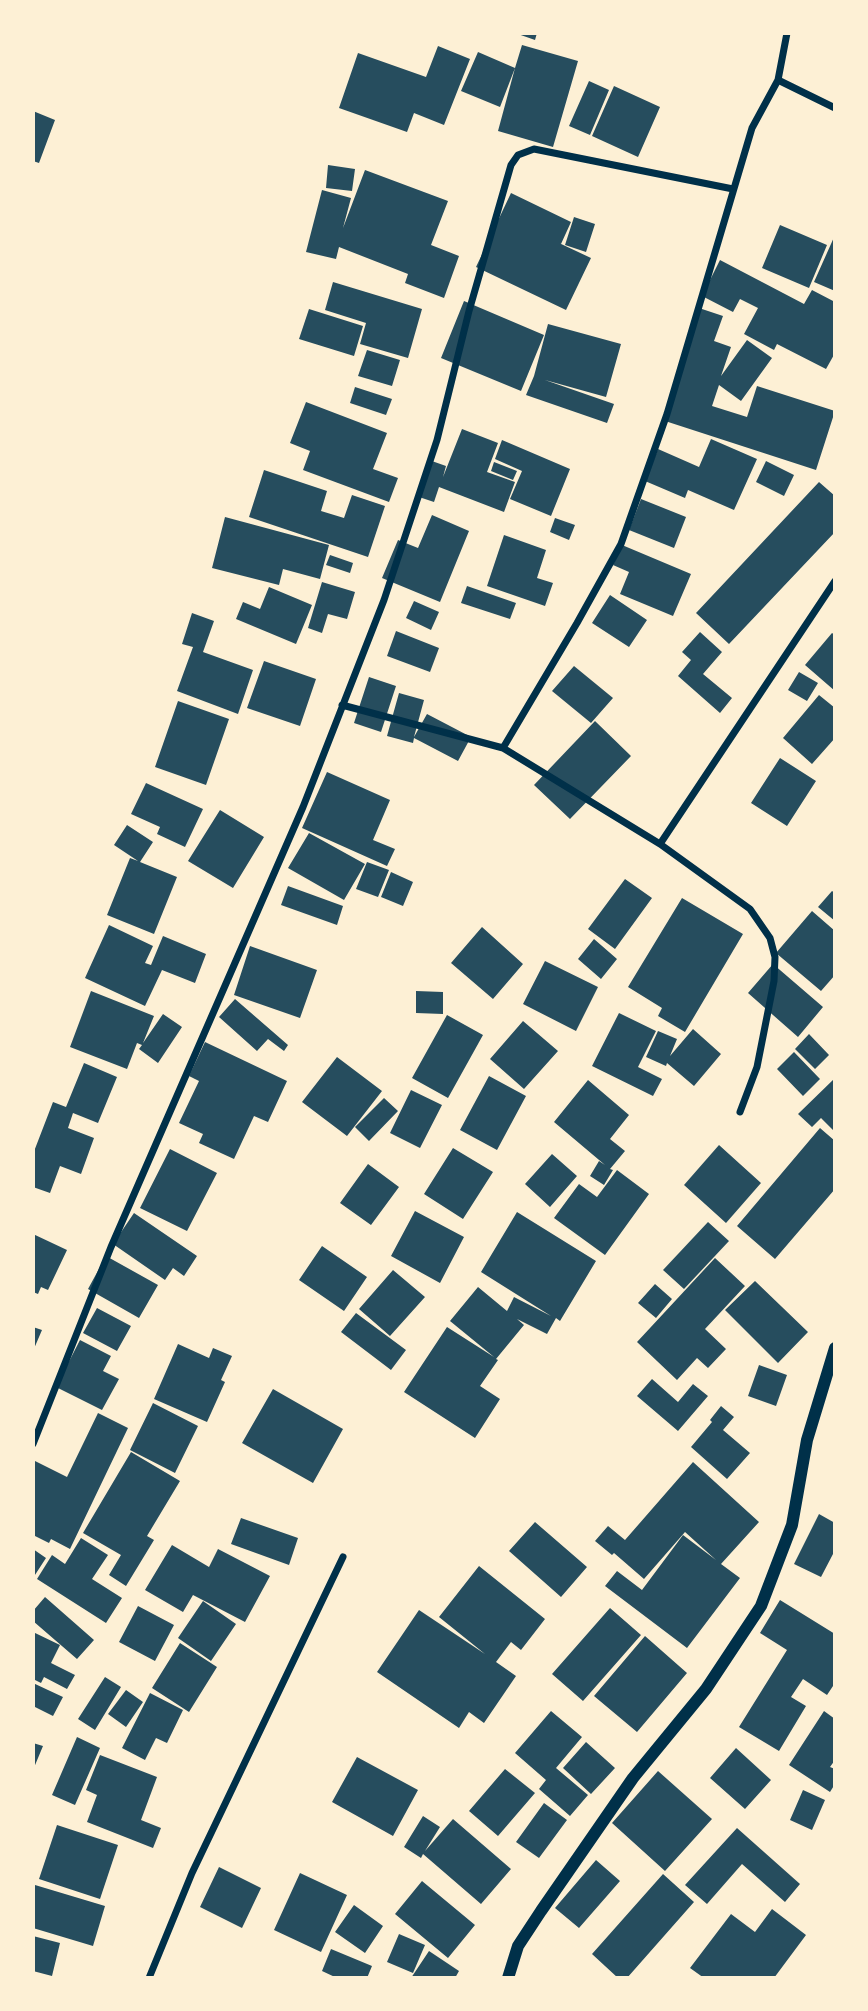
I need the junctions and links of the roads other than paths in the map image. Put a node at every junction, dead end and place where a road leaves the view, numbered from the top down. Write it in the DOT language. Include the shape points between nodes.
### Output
graph roads {
  1 [pos="787,33"];
  2 [pos="778,80"];
  3 [pos="835,108"];
  4 [pos="733,189"];
  5 [pos="835,581"];
  6 [pos="342,705"];
  7 [pos="503,748"];
  8 [pos="660,844"];
  9 [pos="740,1112"];
  10 [pos="834,1350"];
  11 [pos="33,1444"];
  12 [pos="343,1557"];
  13 [pos="149,1978"];
  14 [pos="508,1978"];
  1 -- 2 [label="street"];
  2 -- 3 [label="street"];
  2 -- 4 [label="street" via="752,128"];
  4 -- 6 [label="street" via="561,153 534,149 518,155 511,165 469,311 437,440 384,600"];
  4 -- 7 [label="street" via="667,414 621,544"];
  5 -- 8 [label="street"];
  6 -- 7 [label="street"];
  6 -- 11 [label="street" via="303,807 111,1247"];
  7 -- 8 [label="street"];
  8 -- 9 [label="street" via="750,909 770,938 774,981 757,1067"];
  10 -- 14 [label="street" via="807,1440 792,1525 761,1606 706,1689 633,1778 541,1911 518,1945"];
  12 -- 13 [label="street" via="192,1873"];
}
